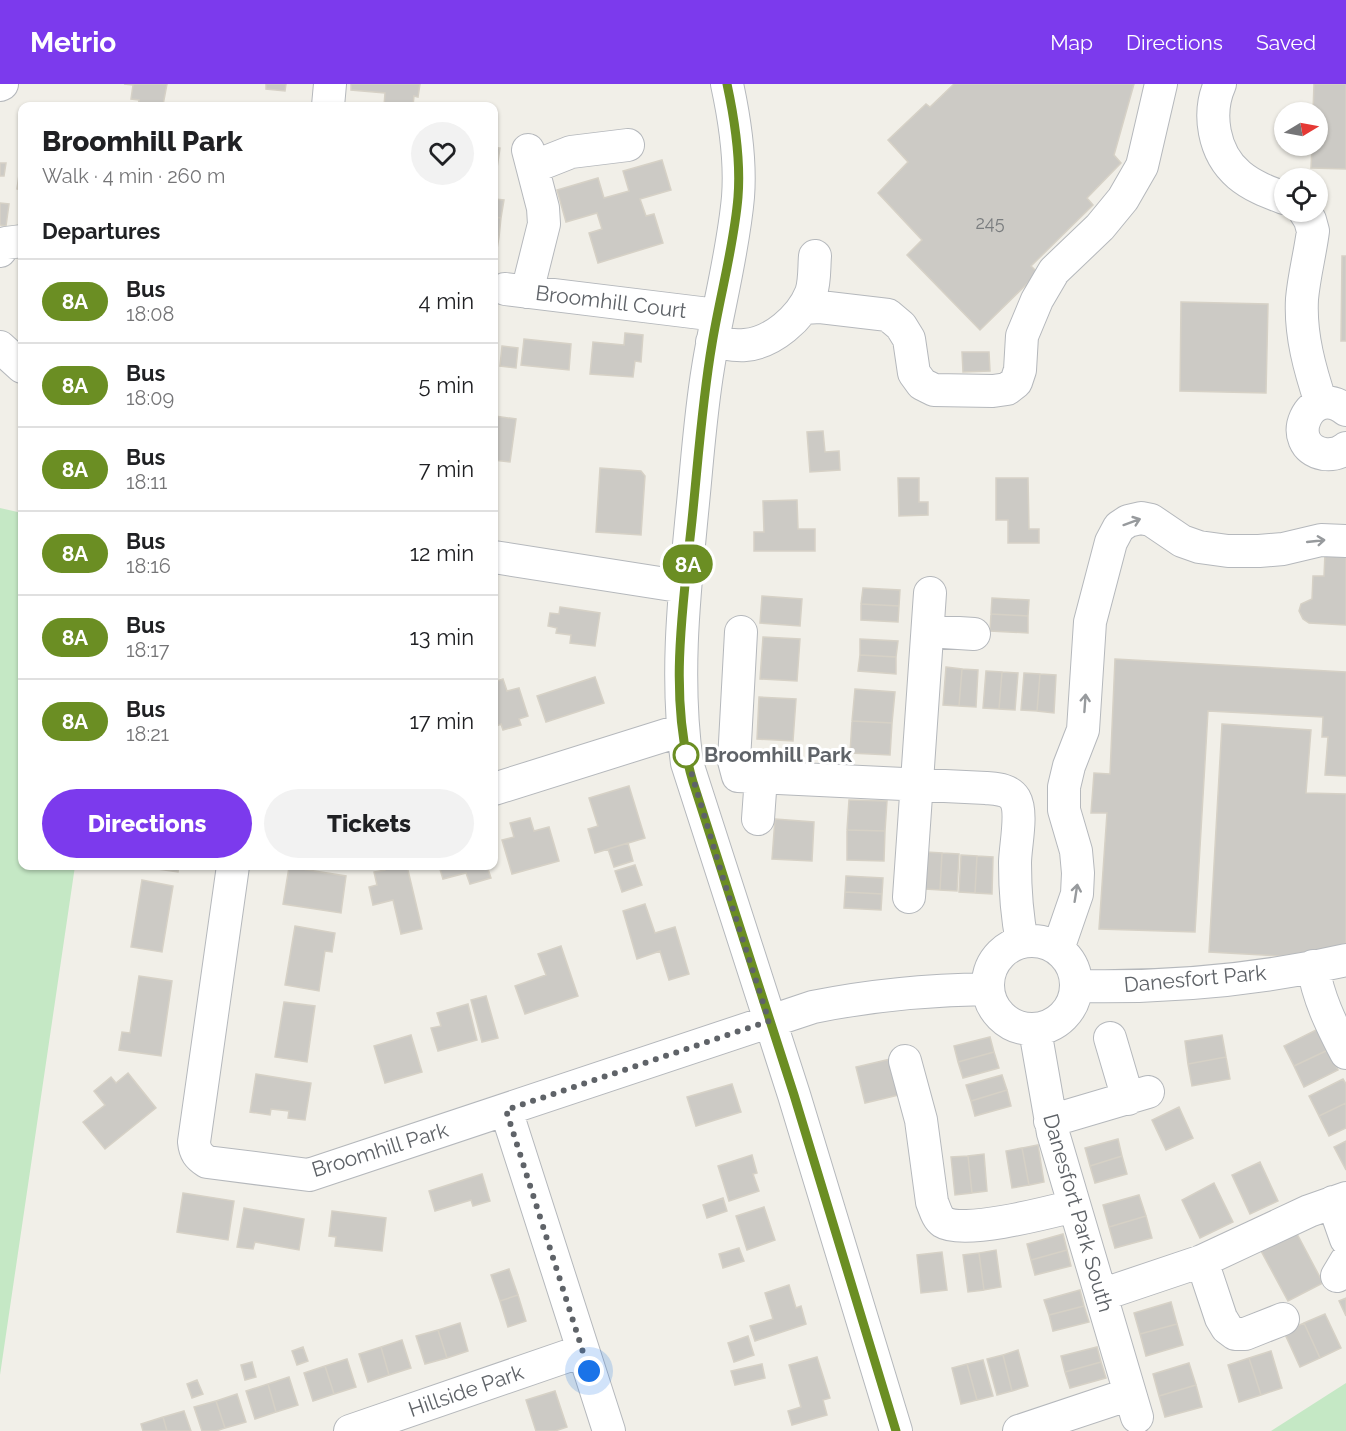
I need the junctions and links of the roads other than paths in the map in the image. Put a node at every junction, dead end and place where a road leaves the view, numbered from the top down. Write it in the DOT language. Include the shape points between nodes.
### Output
graph roads {
  1 [pos="330,84"];
  2 [pos="727,84"];
  3 [pos="1161,84"];
  4 [pos="1220,84"];
  5 [pos="328,102"];
  6 [pos="628,145"];
  7 [pos="1274,194"];
  8 [pos="1311,222"];
  9 [pos="18,242"];
  10 [pos="0,251"];
  11 [pos="815,256"];
  12 [pos="803,308"];
  13 [pos="715,328"];
  14 [pos="0,347"];
  15 [pos="18,363"];
  16 [pos="1333,407"];
  17 [pos="1346,448"];
  18 [pos="1346,541"];
  19 [pos="498,558"];
  20 [pos="685,587"];
  21 [pos="930,593"];
  22 [pos="928,631"];
  23 [pos="741,632"];
  24 [pos="974,634"];
  25 [pos="682,730"];
  26 [pos="750,776"];
  27 [pos="916,785"];
  28 [pos="498,788"];
  29 [pos="758,819"];
  30 [pos="232,870"];
  31 [pos="909,897"];
  32 [pos="1022,942"];
  33 [pos="1058,948"];
  34 [pos="1346,960"];
  35 [pos="1313,966"];
  36 [pos="1077,986"];
  37 [pos="988,989"];
  38 [pos="769,1021"];
  39 [pos="1035,1030"];
  40 [pos="1110,1038"];
  41 [pos="1346,1053"];
  42 [pos="905,1061"];
  43 [pos="506,1110"];
  44 [pos="1050,1121"];
  45 [pos="1340,1200"];
  46 [pos="1074,1206"];
  47 [pos="1346,1239"];
  48 [pos="1202,1261"];
  49 [pos="1101,1295"];
  50 [pos="1283,1319"];
  51 [pos="582,1351"];
  52 [pos="350,1431"];
  53 [pos="609,1431"];
  54 [pos="896,1431"];
  55 [pos="1019,1431"];
  1 -- 5 [label="street"];
  2 -- 13 [label="street" via="738,154 738,196"];
  3 -- 12 [label="street" via="1142,166 1123,199 1100,227 1054,271 1022,336 1016,382 1007,389 934,390 922,384 914,373 909,339 888,315"];
  4 -- 7 [label="street" via="1214,109 1218,143 1238,174"];
  6 -- 13 [label="street, Broomhill Court" via="538,158 544,224 541,242 516,291"];
  8 -- 16 [label="street" via="1303,321 1310,368"];
  9 -- 10 [label="street" via="6,243"];
  11 -- 12 [label="street" via="812,290"];
  12 -- 13 [label="street, Broomhill Court" via="776,334 759,342 744,345"];
  13 -- 20 [label="street"];
  14 -- 15 [label="street"];
  16 -- 17 [label="street" via="1305,416 1304,438 1320,453 1331,455"];
  33 -- 18 [label="street, one-way" via="1077,894 1078,873 1064,810 1064,787 1083,730 1090,622 1108,550 1119,527 1141,518 1151,520 1182,541 1228,551 1284,549 1322,540"];
  19 -- 20 [label="street"];
  20 -- 25 [label="street"];
  21 -- 22 [label="street"];
  22 -- 24 [label="street"];
  22 -- 27 [label="street"];
  23 -- 26 [label="street" via="734,760"];
  25 -- 28 [label="street"];
  25 -- 38 [label="street" via="687,763"];
  26 -- 27 [label="street"];
  26 -- 29 [label="street"];
  27 -- 31 [label="street"];
  27 -- 32 [label="street" via="998,789 1015,799 1017,916"];
  30 -- 43 [label="street, Broomhill Park" via="194,1142 200,1158 309,1175"];
  32 -- 33 [label="street" via="1035,940"];
  32 -- 37 [label="street" via="1000,954 993,964"];
  33 -- 36 [label="street" via="1072,965"];
  34 -- 35 [label="street, Danesfort Park"];
  35 -- 36 [label="street, Danesfort Park" via="1199,983"];
  35 -- 41 [label="street" via="1325,1011"];
  36 -- 39 [label="street" via="1075,999 1064,1016"];
  37 -- 38 [label="street" via="859,997"];
  37 -- 39 [label="street" via="999,1014 1015,1026"];
  38 -- 43 [label="street, Broomhill Park"];
  38 -- 54 [label="street"];
  39 -- 44 [label="street, Danesfort Park South"];
  40 -- 44 [label="street" via="1138,1096"];
  42 -- 46 [label="street" via="921,1120 932,1202 943,1222 967,1226 1032,1217"];
  43 -- 51 [label="street"];
  44 -- 46 [label="street, Danesfort Park South"];
  45 -- 47 [label="street"];
  45 -- 48 [label="street"];
  46 -- 49 [label="street, Danesfort Park South"];
  48 -- 49 [label="street"];
  48 -- 50 [label="street" via="1221,1318 1235,1334"];
  49 -- 55 [label="street, Danesfort Park South" via="1134,1406"];
  51 -- 52 [label="street, Hillside Park"];
  51 -- 53 [label="street"];
}
